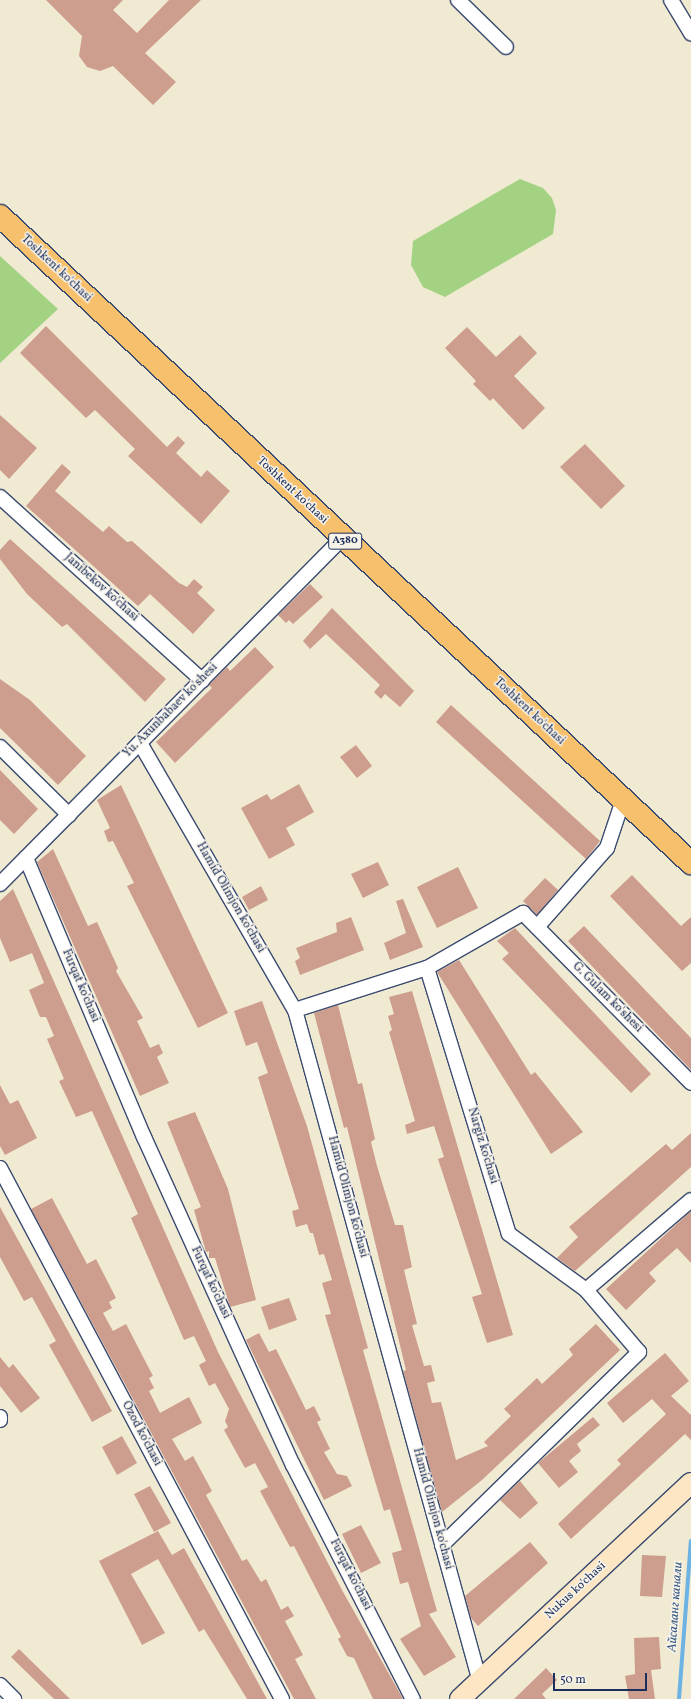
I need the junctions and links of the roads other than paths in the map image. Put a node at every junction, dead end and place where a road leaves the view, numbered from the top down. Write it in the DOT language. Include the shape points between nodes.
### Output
graph roads {
  1 [pos="458,0"];
  2 [pos="671,0"];
  3 [pos="691,33"];
  4 [pos="506,47"];
  5 [pos="0,216"];
  6 [pos="0,497"];
  7 [pos="342,539"];
  8 [pos="202,680"];
  9 [pos="140,743"];
  10 [pos="0,747"];
  11 [pos="623,800"];
  12 [pos="69,815"];
  13 [pos="26,858"];
  14 [pos="691,863"];
  15 [pos="0,884"];
  16 [pos="537,927"];
  17 [pos="427,968"];
  18 [pos="295,1010"];
  19 [pos="691,1083"];
  20 [pos="0,1168"];
  21 [pos="691,1200"];
  22 [pos="586,1290"];
  23 [pos="0,1416"];
  24 [pos="0,1420"];
  25 [pos="691,1483"];
  26 [pos="442,1545"];
  27 [pos="480,1682"];
  28 [pos="282,1699"];
  29 [pos="413,1699"];
  30 [pos="460,1699"];
  1 -- 4 [label="street"];
  2 -- 3 [label="street"];
  5 -- 7 [label="highway, Toshkent ko'chasi / A380"];
  6 -- 8 [label="street, Janibekov ko'chasi"];
  7 -- 8 [label="street, Yu. Axunbabaev ko'shesi"];
  7 -- 11 [label="highway, Toshkent ko'chasi / A380"];
  8 -- 9 [label="street, Yu. Axunbabaev ko'shesi"];
  9 -- 12 [label="street, Yu. Axunbabaev ko'shesi"];
  9 -- 18 [label="street, Hamid Olimjon ko'chasi"];
  10 -- 12 [label="street"];
  11 -- 14 [label="highway, Toshkent ko'chasi / A380"];
  11 -- 16 [label="street" via="607,848"];
  12 -- 13 [label="street, Yu. Axunbabaev ko'shesi"];
  13 -- 15 [label="street, Yu. Axunbabaev ko'shesi"];
  13 -- 29 [label="street, Furqat ko'chasi" via="144,1138 293,1465"];
  16 -- 17 [label="street, G. Gulam ko'shesi" via="523,913"];
  16 -- 19 [label="street, G. Gulam ko'shesi"];
  17 -- 18 [label="street"];
  17 -- 22 [label="street, Nargiz ko'chasi" via="510,1234"];
  18 -- 26 [label="street, Hamid Olimjon ko'chasi"];
  20 -- 28 [label="street, Ozod ko'chasi"];
  21 -- 22 [label="street"];
  22 -- 26 [label="street, Nargiz ko'chasi" via="639,1352"];
  23 -- 24 [label="street"];
  25 -- 27 [label="main road, Nukus ko'chasi"];
  26 -- 27 [label="street, Hamid Olimjon ko'chasi"];
  27 -- 30 [label="main road, Nukus ko'chasi"];
}
